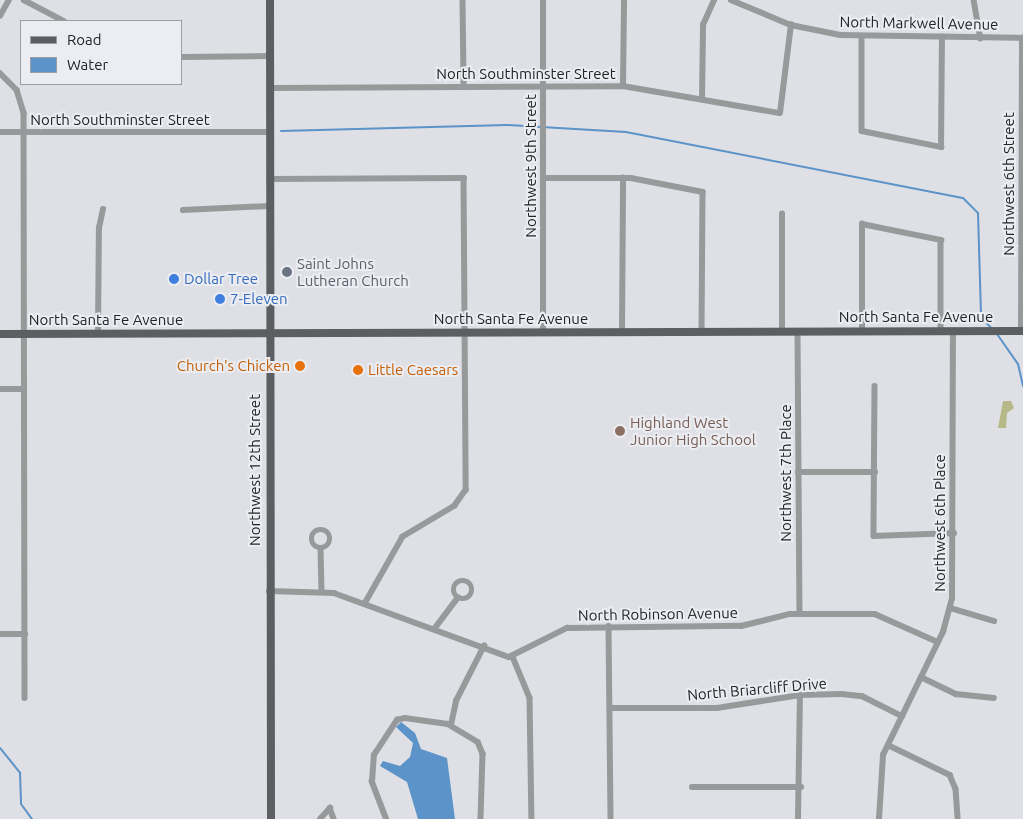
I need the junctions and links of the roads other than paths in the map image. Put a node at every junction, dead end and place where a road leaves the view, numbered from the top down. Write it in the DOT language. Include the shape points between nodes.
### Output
graph roads {
  1 [pos="9,0"];
  2 [pos="24,0"];
  3 [pos="270,0"];
  4 [pos="463,0"];
  5 [pos="543,0"];
  6 [pos="624,0"];
  7 [pos="714,0"];
  8 [pos="731,0"];
  9 [pos="974,0"];
  10 [pos="0,16"];
  11 [pos="62,20"];
  12 [pos="791,25"];
  13 [pos="862,37"];
  14 [pos="942,38"];
  15 [pos="981,38"];
  16 [pos="1022,38"];
  17 [pos="270,56"];
  18 [pos="182,57"];
  19 [pos="0,73"];
  20 [pos="623,86"];
  21 [pos="464,87"];
  22 [pos="543,87"];
  23 [pos="270,88"];
  24 [pos="702,100"];
  25 [pos="0,132"];
  26 [pos="24,132"];
  27 [pos="270,132"];
  28 [pos="543,178"];
  29 [pos="623,178"];
  30 [pos="269,179"];
  31 [pos="269,206"];
  32 [pos="103,209"];
  33 [pos="183,210"];
  34 [pos="782,214"];
  35 [pos="862,331"];
  36 [pos="941,331"];
  37 [pos="953,331"];
  38 [pos="1022,331"];
  39 [pos="543,332"];
  40 [pos="622,332"];
  41 [pos="702,332"];
  42 [pos="782,332"];
  43 [pos="798,332"];
  44 [pos="268,333"];
  45 [pos="464,333"];
  46 [pos="0,334"];
  47 [pos="24,334"];
  48 [pos="98,334"];
  49 [pos="875,386"];
  50 [pos="0,388"];
  51 [pos="24,388"];
  52 [pos="798,472"];
  53 [pos="875,472"];
  54 [pos="954,533"];
  55 [pos="321,548"];
  56 [pos="269,591"];
  57 [pos="322,591"];
  58 [pos="458,598"];
  59 [pos="365,604"];
  60 [pos="950,608"];
  61 [pos="800,614"];
  62 [pos="994,621"];
  63 [pos="609,626"];
  64 [pos="435,628"];
  65 [pos="0,634"];
  66 [pos="25,634"];
  67 [pos="938,642"];
  68 [pos="484,646"];
  69 [pos="513,657"];
  70 [pos="921,677"];
  71 [pos="800,695"];
  72 [pos="25,698"];
  73 [pos="994,698"];
  74 [pos="610,708"];
  75 [pos="902,716"];
  76 [pos="451,725"];
  77 [pos="888,744"];
  78 [pos="692,787"];
  79 [pos="801,787"];
  80 [pos="271,819"];
  81 [pos="320,819"];
  82 [pos="334,819"];
  83 [pos="386,819"];
  84 [pos="481,819"];
  85 [pos="532,819"];
  86 [pos="611,819"];
  87 [pos="798,819"];
  88 [pos="879,819"];
  89 [pos="958,819"];
  1 -- 10 [label="street"];
  2 -- 11 [label="street"];
  3 -- 17 [label="main road, Northwest 12th Street"];
  4 -- 21 [label="street"];
  5 -- 22 [label="street, Northwest 9th Street"];
  6 -- 20 [label="street"];
  7 -- 24 [label="street" via="703,25"];
  8 -- 12 [label="street, North Markwell Avenue"];
  9 -- 15 [label="street" via="981,16"];
  12 -- 13 [label="street, North Markwell Avenue"];
  12 -- 24 [label="street, North Southminster Street" via="782,66 780,113"];
  13 -- 14 [label="street, North Markwell Avenue"];
  13 -- 14 [label="street" via="862,131 941,147"];
  14 -- 15 [label="street, North Markwell Avenue"];
  15 -- 16 [label="street, North Markwell Avenue"];
  16 -- 38 [label="street, Northwest 6th Street"];
  17 -- 18 [label="street"];
  17 -- 23 [label="main road, Northwest 12th Street"];
  19 -- 26 [label="street" via="21,99"];
  20 -- 22 [label="street, North Southminster Street"];
  20 -- 24 [label="street, North Southminster Street"];
  21 -- 22 [label="street, North Southminster Street"];
  21 -- 23 [label="street, North Southminster Street"];
  22 -- 28 [label="street, Northwest 9th Street"];
  23 -- 27 [label="main road, Northwest 12th Street"];
  25 -- 26 [label="street, North Southminster Street"];
  26 -- 27 [label="street, North Southminster Street"];
  26 -- 47 [label="street"];
  27 -- 30 [label="main road, Northwest 12th Street"];
  28 -- 29 [label="street"];
  28 -- 39 [label="street, Northwest 9th Street"];
  29 -- 40 [label="street"];
  29 -- 41 [label="street" via="703,192"];
  30 -- 31 [label="main road, Northwest 12th Street"];
  30 -- 45 [label="street" via="464,178"];
  31 -- 33 [label="street"];
  31 -- 44 [label="main road, Northwest 12th Street"];
  32 -- 48 [label="street" via="98,228"];
  34 -- 42 [label="street"];
  35 -- 36 [label="main road, North Santa Fe Avenue"];
  35 -- 36 [label="street" via="862,224 941,240"];
  35 -- 43 [label="main road, North Santa Fe Avenue"];
  36 -- 37 [label="main road, North Santa Fe Avenue"];
  37 -- 38 [label="main road, North Santa Fe Avenue"];
  37 -- 54 [label="street, Northwest 6th Place"];
  39 -- 40 [label="main road, North Santa Fe Avenue"];
  39 -- 45 [label="main road, North Santa Fe Avenue"];
  40 -- 41 [label="main road, North Santa Fe Avenue"];
  41 -- 42 [label="main road, North Santa Fe Avenue"];
  42 -- 43 [label="main road, North Santa Fe Avenue"];
  43 -- 52 [label="street, Northwest 7th Place"];
  44 -- 45 [label="main road, North Santa Fe Avenue"];
  44 -- 48 [label="main road, North Santa Fe Avenue"];
  44 -- 56 [label="main road, Northwest 12th Street"];
  45 -- 59 [label="street" via="464,494 455,506 403,537"];
  46 -- 47 [label="main road, North Santa Fe Avenue"];
  47 -- 48 [label="main road, North Santa Fe Avenue"];
  47 -- 51 [label="street"];
  49 -- 53 [label="street"];
  50 -- 51 [label="street"];
  51 -- 66 [label="street"];
  52 -- 53 [label="street"];
  52 -- 61 [label="street, Northwest 7th Place"];
  53 -- 54 [label="street" via="874,536"];
  54 -- 60 [label="street, Northwest 6th Place"];
  55 -- 57 [label="street"];
  56 -- 57 [label="street"];
  56 -- 80 [label="main road, Northwest 12th Street"];
  57 -- 59 [label="street"];
  58 -- 64 [label="street"];
  59 -- 64 [label="street"];
  60 -- 62 [label="street"];
  60 -- 67 [label="street, Northwest 6th Place"];
  61 -- 63 [label="street, North Robinson Avenue" via="741,626"];
  61 -- 67 [label="street, North Robinson Avenue" via="875,614"];
  63 -- 69 [label="street, North Robinson Avenue" via="562,629"];
  63 -- 74 [label="street"];
  64 -- 68 [label="street"];
  65 -- 66 [label="street"];
  66 -- 72 [label="street"];
  67 -- 70 [label="street, Northwest 6th Place"];
  68 -- 69 [label="street"];
  68 -- 76 [label="street" via="456,701"];
  69 -- 85 [label="street" via="530,698"];
  70 -- 73 [label="street" via="956,694"];
  70 -- 75 [label="street, Northwest 6th Place"];
  71 -- 74 [label="street, North Briarcliff Drive" via="717,708"];
  71 -- 75 [label="street, North Briarcliff Drive" via="858,695"];
  71 -- 79 [label="street"];
  74 -- 86 [label="street"];
  75 -- 77 [label="street, Northwest 6th Place"];
  76 -- 83 [label="street" via="405,718 383,737 374,755 372,782"];
  76 -- 84 [label="street" via="482,748"];
  77 -- 88 [label="street, Northwest 6th Place" via="879,770"];
  77 -- 89 [label="street" via="950,775 956,788"];
  78 -- 79 [label="street"];
  79 -- 87 [label="street"];
  81 -- 82 [label="street" via="330,808"];
}
